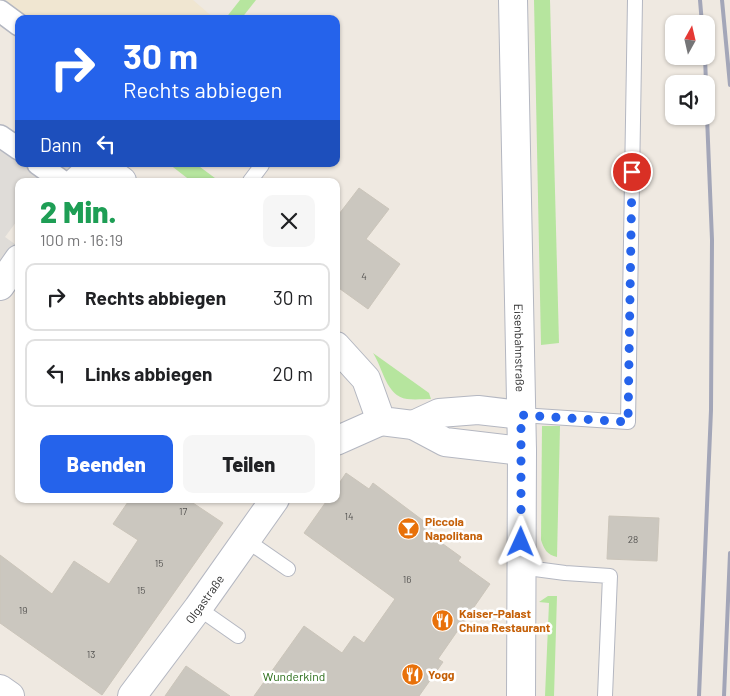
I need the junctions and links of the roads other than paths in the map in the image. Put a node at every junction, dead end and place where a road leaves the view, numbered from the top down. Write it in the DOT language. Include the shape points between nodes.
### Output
graph roads {
  1 [pos="513,0"];
  2 [pos="635,0"];
  3 [pos="0,11"];
  4 [pos="15,23"];
  5 [pos="0,136"];
  6 [pos="15,147"];
  7 [pos="42,167"];
  8 [pos="92,167"];
  9 [pos="103,167"];
  10 [pos="260,167"];
  11 [pos="58,178"];
  12 [pos="80,178"];
  13 [pos="118,178"];
  14 [pos="252,178"];
  15 [pos="15,265"];
  16 [pos="0,286"];
  17 [pos="340,350"];
  18 [pos="521,415"];
  19 [pos="382,421"];
  20 [pos="413,425"];
  21 [pos="340,439"];
  22 [pos="522,451"];
  23 [pos="272,503"];
  24 [pos="246,540"];
  25 [pos="520,568"];
  26 [pos="288,569"];
  27 [pos="198,608"];
  28 [pos="238,636"];
  29 [pos="0,689"];
  30 [pos="10,696"];
  31 [pos="132,696"];
  32 [pos="521,696"];
  33 [pos="605,696"];
  1 -- 18 [label="street, Eisenbahnstraße"];
  2 -- 18 [label="lane" via="628,422"];
  3 -- 4 [label="street"];
  5 -- 6 [label="street"];
  7 -- 11 [label="street"];
  8 -- 12 [label="street"];
  9 -- 13 [label="street"];
  10 -- 14 [label="lane"];
  15 -- 16 [label="street"];
  17 -- 19 [label="street" via="366,378"];
  18 -- 20 [label="street" via="478,410 438,413"];
  18 -- 22 [label="street, Eisenbahnstraße"];
  19 -- 20 [label="street"];
  19 -- 21 [label="street"];
  20 -- 22 [label="street" via="444,442"];
  22 -- 25 [label="street, Eisenbahnstraße"];
  23 -- 24 [label="street, Olgastraße"];
  24 -- 26 [label="lane"];
  24 -- 27 [label="street, Olgastraße"];
  25 -- 32 [label="street, Eisenbahnstraße"];
  25 -- 33 [label="lane" via="610,576"];
  27 -- 28 [label="lane"];
  27 -- 31 [label="street, Olgastraße"];
  29 -- 30 [label="street"];
}
